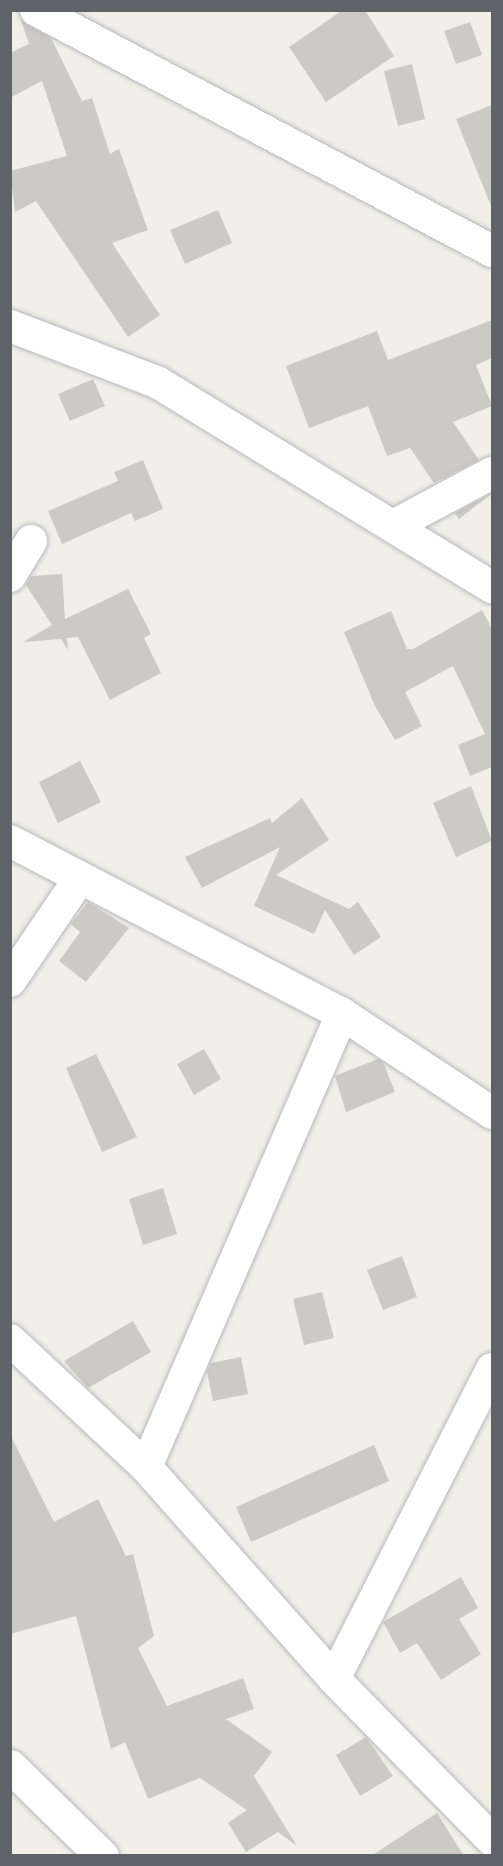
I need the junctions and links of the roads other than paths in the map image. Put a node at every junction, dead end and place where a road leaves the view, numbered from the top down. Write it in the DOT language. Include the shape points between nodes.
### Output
graph roads {
  1 [pos="36,10"];
  2 [pos="492,251"];
  3 [pos="10,326"];
  4 [pos="492,473"];
  5 [pos="393,526"];
  6 [pos="31,541"];
  7 [pos="10,576"];
  8 [pos="492,587"];
  9 [pos="10,841"];
  10 [pos="80,878"];
  11 [pos="10,981"];
  12 [pos="342,1014"];
  13 [pos="492,1113"];
  14 [pos="10,1340"];
  15 [pos="492,1369"];
  16 [pos="146,1467"];
  17 [pos="334,1679"];
  18 [pos="10,1766"];
  19 [pos="492,1840"];
  20 [pos="102,1856"];
  1 -- 2 [label="street"];
  3 -- 5 [label="street" via="157,382"];
  4 -- 5 [label="street"];
  5 -- 8 [label="street"];
  6 -- 7 [label="street"];
  9 -- 10 [label="street"];
  10 -- 11 [label="street"];
  10 -- 12 [label="street"];
  12 -- 13 [label="street"];
  12 -- 16 [label="street"];
  14 -- 16 [label="street"];
  15 -- 17 [label="street"];
  16 -- 17 [label="street"];
  17 -- 19 [label="street"];
  18 -- 20 [label="street"];
}
